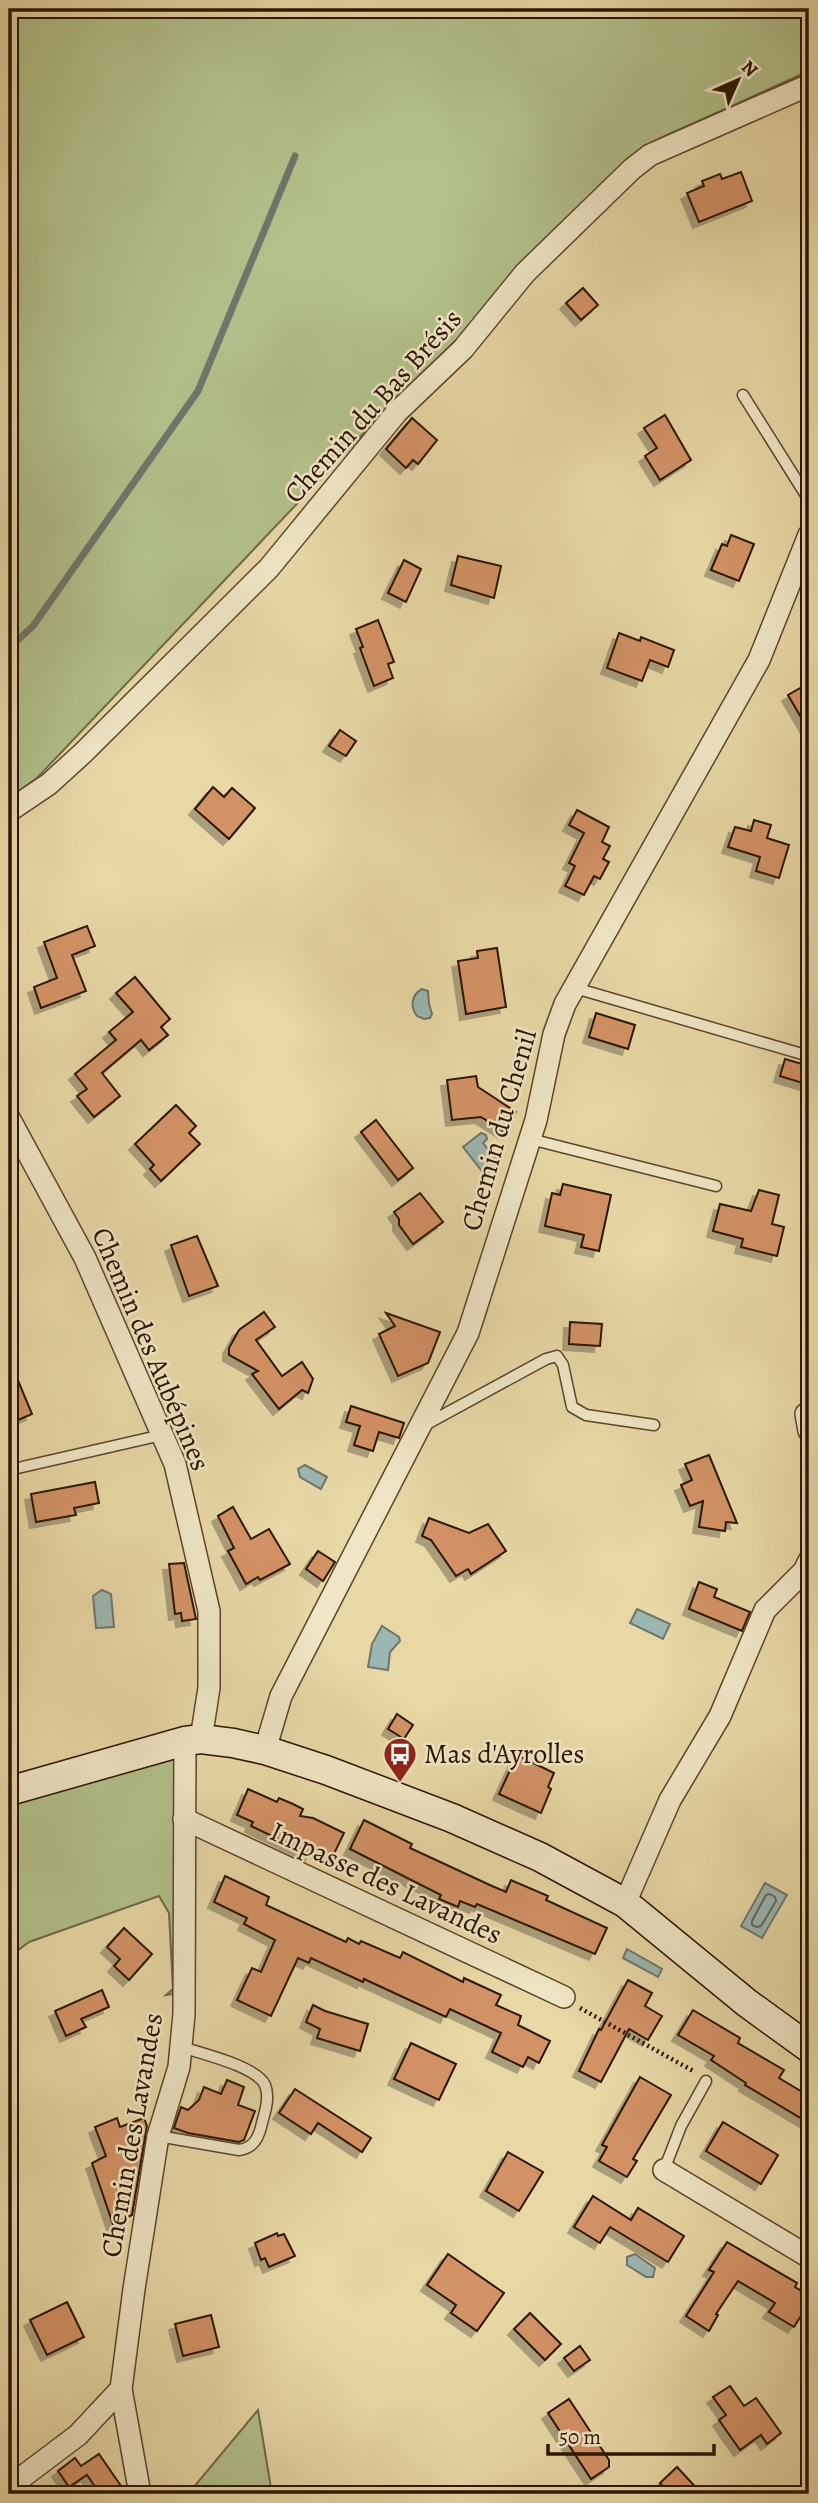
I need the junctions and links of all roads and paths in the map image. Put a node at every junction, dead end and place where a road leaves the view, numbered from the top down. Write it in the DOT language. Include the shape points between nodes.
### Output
graph roads {
  1 [pos="809,85"];
  2 [pos="743,395"];
  3 [pos="809,500"];
  4 [pos="809,535"];
  5 [pos="9,811"];
  6 [pos="575,988"];
  7 [pos="809,1056"];
  8 [pos="9,1118"];
  9 [pos="530,1139"];
  10 [pos="716,1186"];
  11 [pos="653,1425"];
  12 [pos="421,1427"];
  13 [pos="162,1434"];
  14 [pos="9,1470"];
  15 [pos="809,1561"];
  16 [pos="193,1740"];
  17 [pos="265,1750"];
  18 [pos="9,1791"];
  19 [pos="184,1819"];
  20 [pos="625,1903"];
  21 [pos="565,1997"];
  22 [pos="182,2047"];
  23 [pos="809,2048"];
  24 [pos="706,2081"];
  25 [pos="158,2136"];
  26 [pos="664,2170"];
  27 [pos="809,2257"];
  28 [pos="121,2389"];
  29 [pos="9,2487"];
  30 [pos="139,2494"];
  1 -- 5 [label="street, Chemin du Bas Brésis" via="649,155 632,169 525,273 463,349 397,412 269,568 83,753"];
  2 -- 3 [label="lane"];
  4 -- 6 [label="street, Chemin du Chenil" via="759,660"];
  6 -- 7 [label="lane"];
  6 -- 9 [label="street, Chemin du Chenil" via="554,1034"];
  8 -- 13 [label="street, Chemin des Aubépines" via="85,1258"];
  9 -- 10 [label="lane"];
  9 -- 12 [label="street, Chemin du Chenil" via="468,1333"];
  11 -- 12 [label="lane" via="586,1415 572,1408 557,1356"];
  12 -- 17 [label="street, Chemin du Chenil" via="281,1696"];
  13 -- 14 [label="lane"];
  13 -- 16 [label="street, Chemin des Aubépines" via="175,1464 209,1611 209,1688"];
  15 -- 20 [label="street" via="765,1610 720,1716 670,1800"];
  16 -- 17 [label="street"];
  16 -- 18 [label="street"];
  16 -- 19 [label="street, Chemin des Lavandes"];
  17 -- 20 [label="street" via="452,1818 540,1857"];
  19 -- 21 [label="street, Impasse des Lavandes"];
  19 -- 22 [label="street, Chemin des Lavandes"];
  20 -- 23 [label="street"];
  21 -- 24 [label="path"];
  22 -- 25 [label="street, Chemin des Lavandes"];
  22 -- 25 [label="lane" via="261,2079 268,2096 260,2133 251,2146 239,2150"];
  24 -- 26 [label="lane"];
  25 -- 28 [label="street, Chemin des Lavandes"];
  26 -- 27 [label="street"];
  28 -- 29 [label="street" via="78,2435"];
  28 -- 30 [label="street, Chemin des Lavandes"];
}
